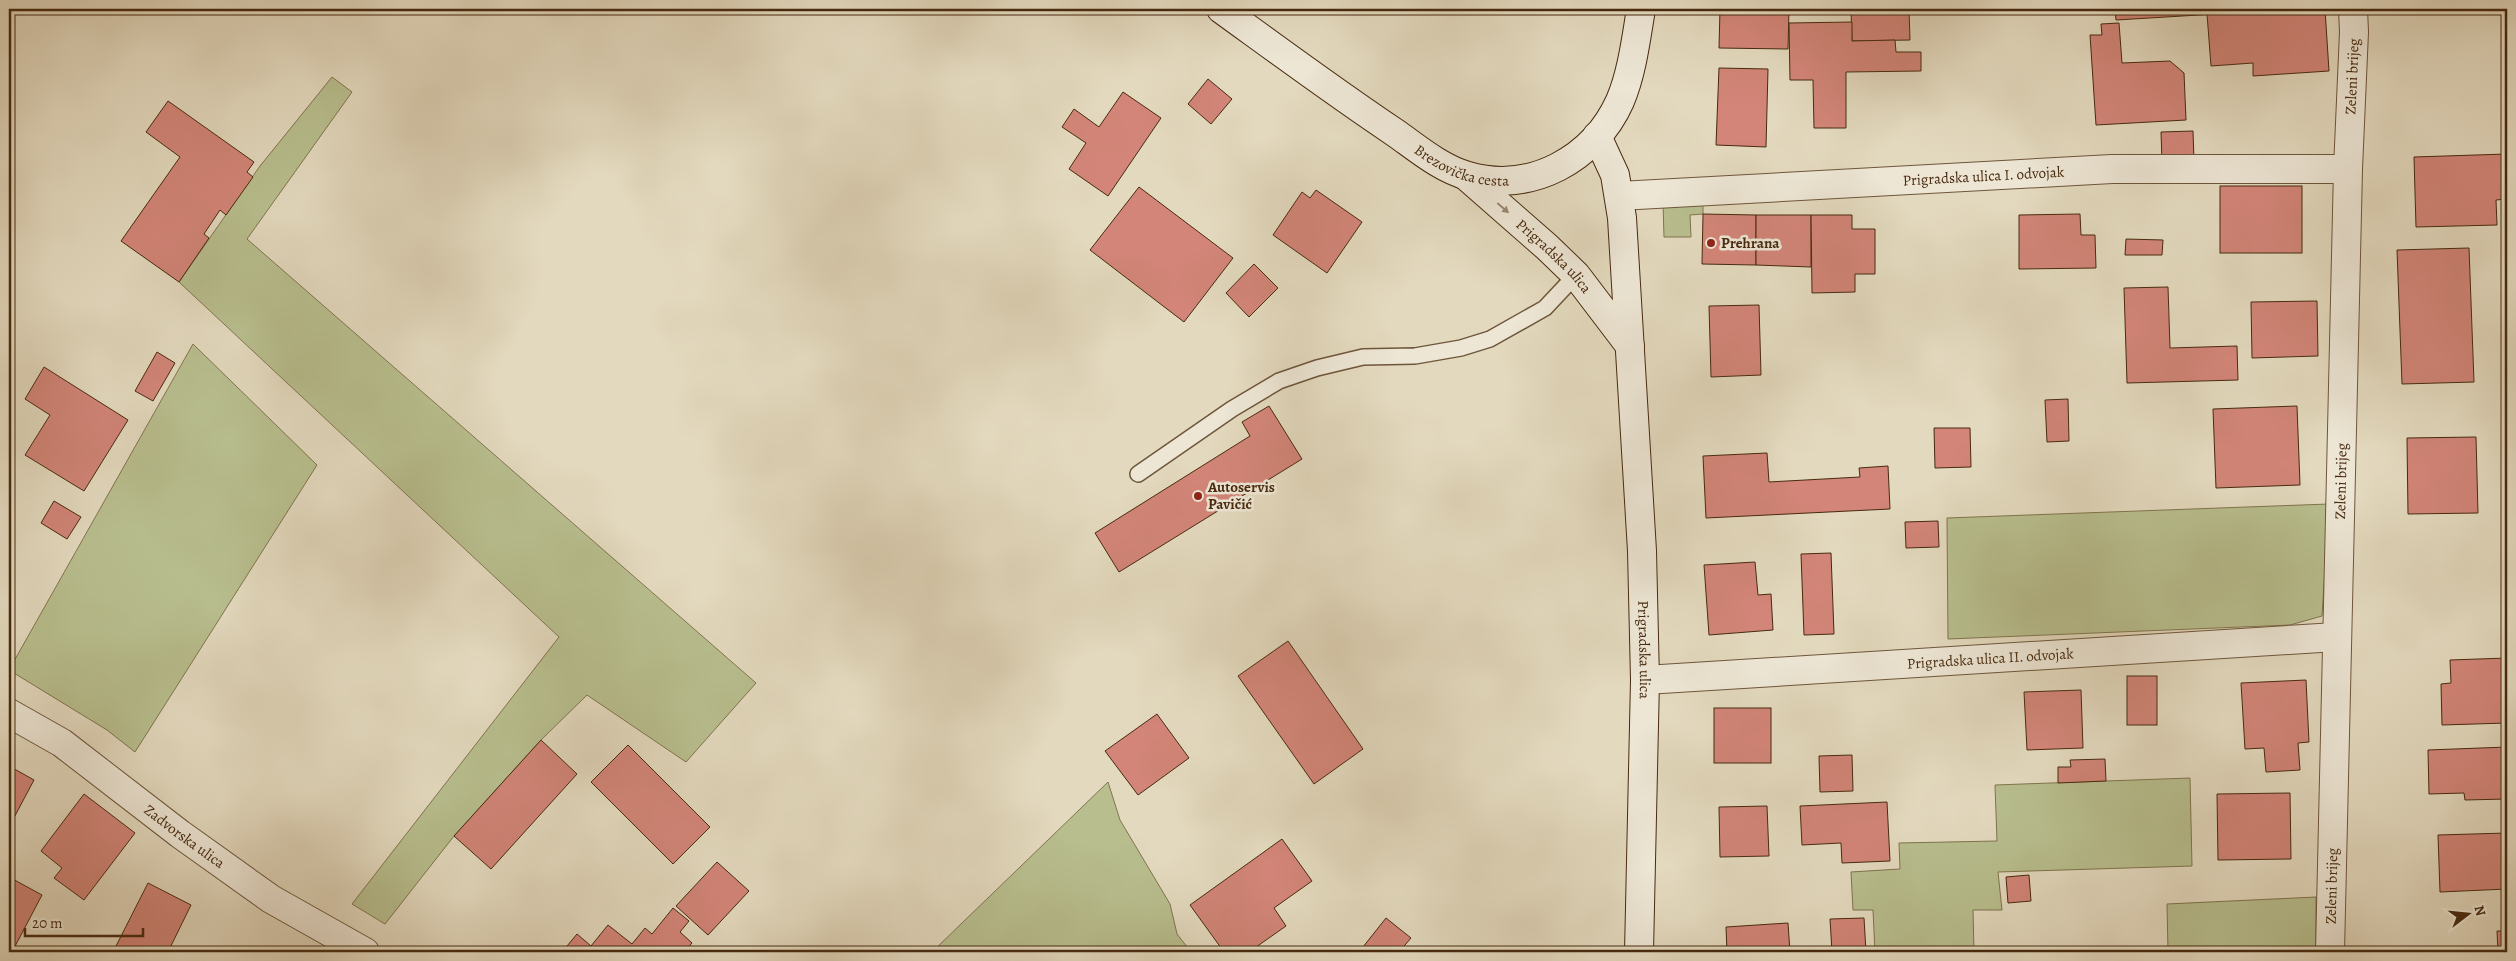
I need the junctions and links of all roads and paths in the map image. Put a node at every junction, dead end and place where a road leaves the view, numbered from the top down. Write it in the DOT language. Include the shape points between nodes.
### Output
graph roads {
  1 [pos="1221,9"];
  2 [pos="1641,9"];
  3 [pos="2353,9"];
  4 [pos="1598,136"];
  5 [pos="2348,169"];
  6 [pos="1466,176"];
  7 [pos="1619,196"];
  8 [pos="1576,275"];
  9 [pos="1630,346"];
  10 [pos="1138,474"];
  11 [pos="2336,637"];
  12 [pos="1645,680"];
  13 [pos="9,713"];
  14 [pos="365,952"];
  15 [pos="1639,952"];
  16 [pos="2330,952"];
  1 -- 6 [label="street, Brezovička cesta" via="1371,117 1444,166"];
  2 -- 4 [label="street, Brezovička cesta" via="1620,101"];
  3 -- 5 [label="street, Zeleni brijeg"];
  4 -- 6 [label="street, Brezovička cesta" via="1569,163 1553,171 1514,180 1490,181"];
  4 -- 7 [label="street, Prigradska ulica" via="1615,175"];
  5 -- 7 [label="street, Prigradska ulica I. odvojak" via="2112,169"];
  5 -- 11 [label="street, Zeleni brijeg"];
  6 -- 8 [label="street, Prigradska ulica, one-way"];
  7 -- 9 [label="street, Prigradska ulica"];
  8 -- 9 [label="street, Prigradska ulica"];
  8 -- 10 [label="lane" via="1545,308 1490,339 1415,356 1363,357 1279,381 1232,409"];
  9 -- 12 [label="street, Prigradska ulica" via="1642,551"];
  11 -- 12 [label="street, Prigradska ulica II. odvojak"];
  11 -- 16 [label="street, Zeleni brijeg"];
  12 -- 15 [label="street, Prigradska ulica"];
  13 -- 14 [label="street, Zadvorska ulica" via="62,743 180,834 272,899"];
}
